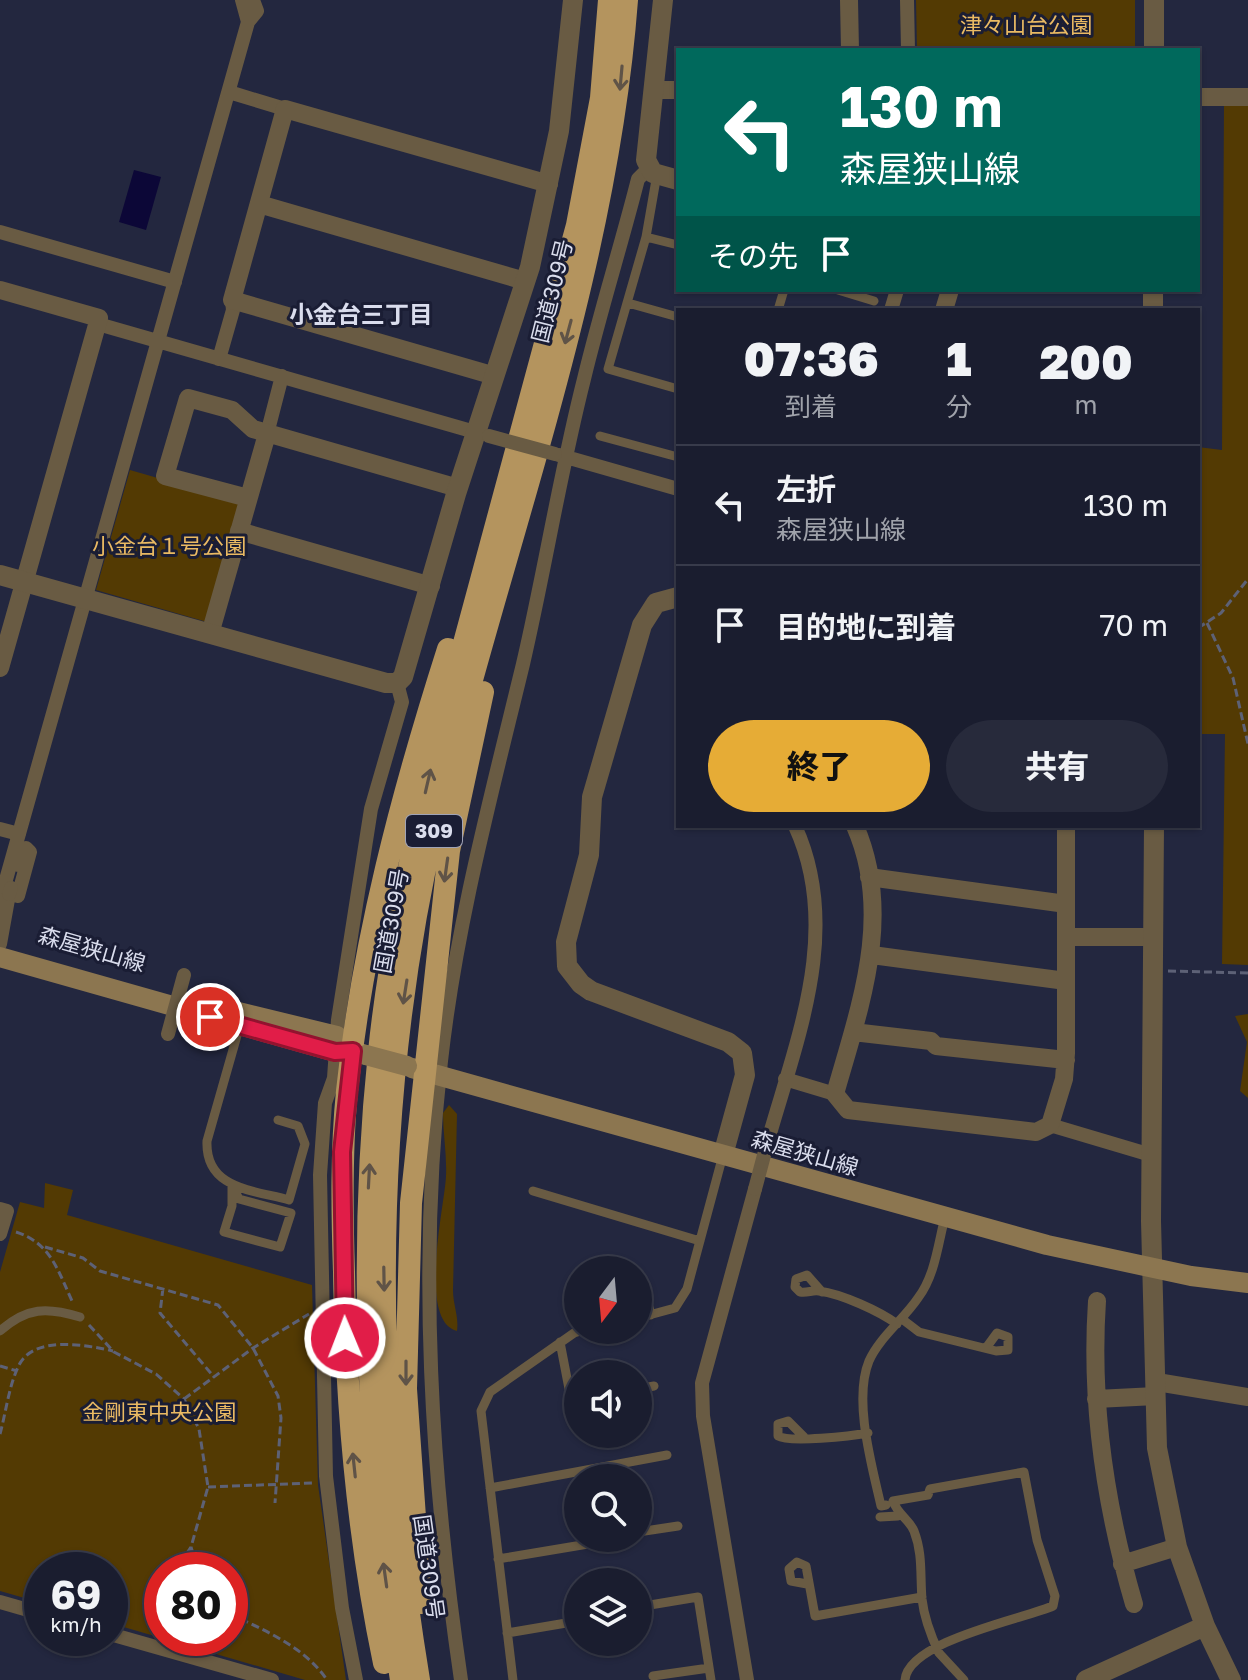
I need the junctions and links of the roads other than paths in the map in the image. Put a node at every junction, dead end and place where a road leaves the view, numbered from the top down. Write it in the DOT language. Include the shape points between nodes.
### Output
graph roads {
  1 [pos="242,0"];
  2 [pos="253,0"];
  3 [pos="573,0"];
  4 [pos="609,0"];
  5 [pos="627,0"];
  6 [pos="663,0"];
  7 [pos="849,0"];
  8 [pos="907,0"];
  9 [pos="1154,0"];
  10 [pos="248,22"];
  11 [pos="850,48"];
  12 [pos="908,48"];
  13 [pos="1154,48"];
  14 [pos="656,90"];
  15 [pos="676,90"];
  16 [pos="229,92"];
  17 [pos="1200,97"];
  18 [pos="1248,97"];
  19 [pos="285,109"];
  20 [pos="654,170"];
  21 [pos="676,179"];
  22 [pos="549,184"];
  23 [pos="259,204"];
  24 [pos="0,232"];
  25 [pos="646,237"];
  26 [pos="676,244"];
  27 [pos="525,281"];
  28 [pos="175,282"];
  29 [pos="0,290"];
  30 [pos="845,292"];
  31 [pos="232,300"];
  32 [pos="874,301"];
  33 [pos="628,303"];
  34 [pos="676,316"];
  35 [pos="98,324"];
  36 [pos="158,341"];
  37 [pos="219,359"];
  38 [pos="282,376"];
  39 [pos="495,376"];
  40 [pos="676,388"];
  41 [pos="267,434"];
  42 [pos="483,434"];
  43 [pos="600,436"];
  44 [pos="517,453"];
  45 [pos="561,456"];
  46 [pos="676,456"];
  47 [pos="458,488"];
  48 [pos="676,488"];
  49 [pos="524,492"];
  50 [pos="248,498"];
  51 [pos="239,531"];
  52 [pos="0,575"];
  53 [pos="24,581"];
  54 [pos="431,586"];
  55 [pos="676,598"];
  56 [pos="86,599"];
  57 [pos="210,634"];
  58 [pos="0,668"];
  59 [pos="397,683"];
  60 [pos="796,828"];
  61 [pos="856,828"];
  62 [pos="1066,828"];
  63 [pos="1154,828"];
  64 [pos="0,829"];
  65 [pos="19,834"];
  66 [pos="869,877"];
  67 [pos="4,896"];
  68 [pos="1066,904"];
  69 [pos="1066,937"];
  70 [pos="1154,937"];
  71 [pos="0,946"];
  72 [pos="872,955"];
  73 [pos="0,957"];
  74 [pos="184,975"];
  75 [pos="1066,981"];
  76 [pos="240,1025"];
  77 [pos="853,1032"];
  78 [pos="168,1034"];
  79 [pos="348,1048"];
  80 [pos="1066,1060"];
  81 [pos="424,1072"];
  82 [pos="785,1079"];
  83 [pos="835,1094"];
  84 [pos="278,1120"];
  85 [pos="1050,1125"];
  86 [pos="723,1155"];
  87 [pos="1151,1155"];
  88 [pos="232,1186"];
  89 [pos="533,1191"];
  90 [pos="3,1210"];
  91 [pos="945,1217"];
  92 [pos="1,1231"];
  93 [pos="700,1241"];
  94 [pos="1154,1268"];
  95 [pos="1248,1283"];
  96 [pos="822,1292"];
  97 [pos="1097,1301"];
  98 [pos="652,1315"];
  99 [pos="80,1317"];
  100 [pos="900,1321"];
  101 [pos="0,1331"];
  102 [pos="564,1340"];
  103 [pos="560,1342"];
  104 [pos="986,1348"];
  105 [pos="564,1363"];
  106 [pos="1156,1389"];
  107 [pos="1248,1397"];
  108 [pos="1096,1399"];
  109 [pos="868,1433"];
  110 [pos="804,1437"];
  111 [pos="667,1455"];
  112 [pos="490,1488"];
  113 [pos="886,1505"];
  114 [pos="898,1516"];
  115 [pos="880,1517"];
  116 [pos="678,1526"];
  117 [pos="652,1530"];
  118 [pos="1177,1547"];
  119 [pos="564,1548"];
  120 [pos="498,1559"];
  121 [pos="1122,1564"];
  122 [pos="807,1584"];
  123 [pos="922,1597"];
  124 [pos="0,1602"];
  125 [pos="1134,1604"];
  126 [pos="652,1605"];
  127 [pos="24,1609"];
  128 [pos="564,1623"];
  129 [pos="1205,1626"];
  130 [pos="507,1633"];
  131 [pos="128,1639"];
  132 [pos="937,1648"];
  133 [pos="709,1668"];
  134 [pos="653,1676"];
  135 [pos="272,1680"];
  136 [pos="356,1680"];
  137 [pos="388,1680"];
  138 [pos="401,1680"];
  139 [pos="419,1680"];
  140 [pos="429,1680"];
  141 [pos="461,1680"];
  142 [pos="513,1680"];
  143 [pos="711,1680"];
  144 [pos="747,1680"];
  145 [pos="905,1680"];
  146 [pos="964,1680"];
  147 [pos="1086,1680"];
  148 [pos="1231,1680"];
  1 -- 10 [label="street"];
  2 -- 10 [label="street" via="257,11"];
  3 -- 22 [label="street"];
  4 -- 44 [label="highway, 国道309号 / 309" via="601,98 586,186"];
  5 -- 49 [label="highway, 国道309号 / 309, one-way" via="607,169"];
  6 -- 14 [label="street"];
  7 -- 11 [label="street"];
  8 -- 12 [label="street"];
  9 -- 13 [label="street"];
  10 -- 16 [label="street"];
  14 -- 15 [label="street"];
  14 -- 20 [label="street" via="646,160"];
  16 -- 19 [label="street"];
  16 -- 28 [label="street"];
  17 -- 18 [label="street"];
  19 -- 22 [label="street"];
  19 -- 23 [label="street"];
  20 -- 21 [label="street"];
  20 -- 25 [label="lane"];
  20 -- 45 [label="street" via="638,179"];
  22 -- 27 [label="street"];
  23 -- 27 [label="street"];
  23 -- 31 [label="street"];
  24 -- 28 [label="street"];
  25 -- 26 [label="lane"];
  25 -- 33 [label="lane"];
  27 -- 39 [label="street"];
  28 -- 36 [label="street"];
  29 -- 35 [label="street" via="99,318"];
  30 -- 32 [label="lane"];
  31 -- 37 [label="street"];
  31 -- 39 [label="street"];
  33 -- 34 [label="lane"];
  33 -- 40 [label="lane" via="608,369"];
  35 -- 36 [label="street"];
  35 -- 53 [label="street"];
  36 -- 37 [label="street"];
  36 -- 56 [label="street"];
  37 -- 38 [label="street"];
  38 -- 41 [label="street"];
  38 -- 42 [label="street"];
  39 -- 42 [label="street"];
  41 -- 47 [label="street"];
  41 -- 50 [label="street"];
  41 -- 50 [label="street" via="232,410 188,398 165,476"];
  42 -- 45 [label="street, bridge"];
  42 -- 47 [label="street"];
  43 -- 46 [label="lane"];
  44 -- 79 [label="highway" via="492,490 399,811"];
  138 -- 44 [label="highway, 国道309号 / 309, one-way" via="379,1530 366,1350 368,1203 379,1051 428,780"];
  45 -- 48 [label="street"];
  45 -- 81 [label="street" via="538,598"];
  47 -- 54 [label="street"];
  49 -- 81 [label="highway, one-way" via="512,578 454,819"];
  49 -- 139 [label="highway, 国道309号 / 309, one-way" via="429,850 394,1086 383,1255 386,1397 398,1541"];
  50 -- 51 [label="street"];
  51 -- 54 [label="street"];
  51 -- 57 [label="street"];
  52 -- 53 [label="street"];
  53 -- 56 [label="street"];
  53 -- 58 [label="street"];
  54 -- 59 [label="street" via="407,669"];
  55 -- 86 [label="street" via="656,603 642,625 594,787 586,874 565,954 572,975 591,991 728,1042 742,1053 745,1075"];
  56 -- 57 [label="street"];
  56 -- 65 [label="street"];
  57 -- 59 [label="street"];
  59 -- 79 [label="street" via="402,702 371,809 346,962"];
  60 -- 82 [label="street" via="813,878 816,943 809,994"];
  61 -- 66 [label="street"];
  62 -- 68 [label="street"];
  63 -- 70 [label="street"];
  64 -- 65 [label="street"];
  65 -- 67 [label="street"];
  66 -- 68 [label="street"];
  66 -- 72 [label="street"];
  67 -- 71 [label="street, bridge" via="18,896 30,852 26,848 9,894"];
  68 -- 69 [label="street"];
  69 -- 70 [label="street"];
  69 -- 75 [label="street"];
  70 -- 87 [label="street"];
  71 -- 79 [label="main road, 森屋狭山線" via="189,1001 259,1015"];
  72 -- 75 [label="street"];
  72 -- 77 [label="street"];
  73 -- 76 [label="main road, 森屋狭山線"];
  74 -- 78 [label="street, bridge"];
  75 -- 80 [label="street"];
  76 -- 79 [label="main road, 森屋狭山線"];
  76 -- 88 [label="lane" via="206,1154 212,1171"];
  77 -- 80 [label="street"];
  77 -- 83 [label="street"];
  79 -- 81 [label="main road, 森屋狭山線, bridge"];
  79 -- 136 [label="street" via="325,1103 321,1307 326,1482"];
  137 -- 79 [label="highway, one-way" via="365,1570 346,1353 342,1152"];
  80 -- 85 [label="street"];
  81 -- 86 [label="main road, 森屋狭山線"];
  81 -- 140 [label="highway, one-way" via="411,1203 406,1389"];
  81 -- 141 [label="street" via="428,1370"];
  82 -- 83 [label="street"];
  82 -- 144 [label="street, bridge" via="702,1383"];
  83 -- 85 [label="street" via="848,1110 1036,1132"];
  84 -- 88 [label="lane" via="298,1126 305,1144 289,1200"];
  85 -- 87 [label="street"];
  86 -- 91 [label="main road, 森屋狭山線"];
  86 -- 93 [label="lane"];
  87 -- 94 [label="street"];
  88 -- 88 [label="lane" via="239,1199 291,1213 280,1247 224,1232"];
  89 -- 93 [label="lane"];
  90 -- 92 [label="street"];
  91 -- 94 [label="main road, 森屋狭山線"];
  91 -- 100 [label="lane" via="928,1280"];
  93 -- 98 [label="lane" via="681,1301"];
  94 -- 95 [label="main road, 森屋狭山線"];
  94 -- 106 [label="street"];
  96 -- 100 [label="lane"];
  97 -- 108 [label="street"];
  99 -- 101 [label="lane" via="38,1308"];
  100 -- 104 [label="lane" via="919,1332"];
  100 -- 109 [label="lane" via="865,1373"];
  102 -- 103 [label="lane"];
  103 -- 105 [label="lane"];
  103 -- 112 [label="lane" via="484,1400"];
  106 -- 107 [label="street"];
  106 -- 108 [label="street"];
  106 -- 118 [label="street" via="1157,1448"];
  108 -- 121 [label="street" via="1111,1520"];
  109 -- 110 [label="lane" via="832,1440"];
  109 -- 113 [label="lane" via="881,1506"];
  111 -- 112 [label="lane"];
  112 -- 120 [label="lane"];
  114 -- 115 [label="lane"];
  114 -- 123 [label="lane" via="913,1529 924,1578"];
  114 -- 132 [label="lane" via="893,1501 928,1495 930,1489 1024,1472 1027,1476 1053,1606 962,1634"];
  116 -- 117 [label="lane"];
  118 -- 121 [label="street"];
  118 -- 129 [label="street"];
  119 -- 120 [label="lane"];
  120 -- 130 [label="lane"];
  121 -- 125 [label="street"];
  122 -- 123 [label="lane" via="815,1616"];
  123 -- 132 [label="lane"];
  124 -- 127 [label="street"];
  126 -- 133 [label="lane" via="698,1597"];
  128 -- 130 [label="lane"];
  129 -- 147 [label="street"];
  129 -- 148 [label="street"];
  130 -- 142 [label="lane"];
  131 -- 135 [label="street"];
  132 -- 145 [label="lane" via="909,1668"];
  132 -- 146 [label="lane"];
  133 -- 134 [label="lane"];
  133 -- 143 [label="lane"];
}
